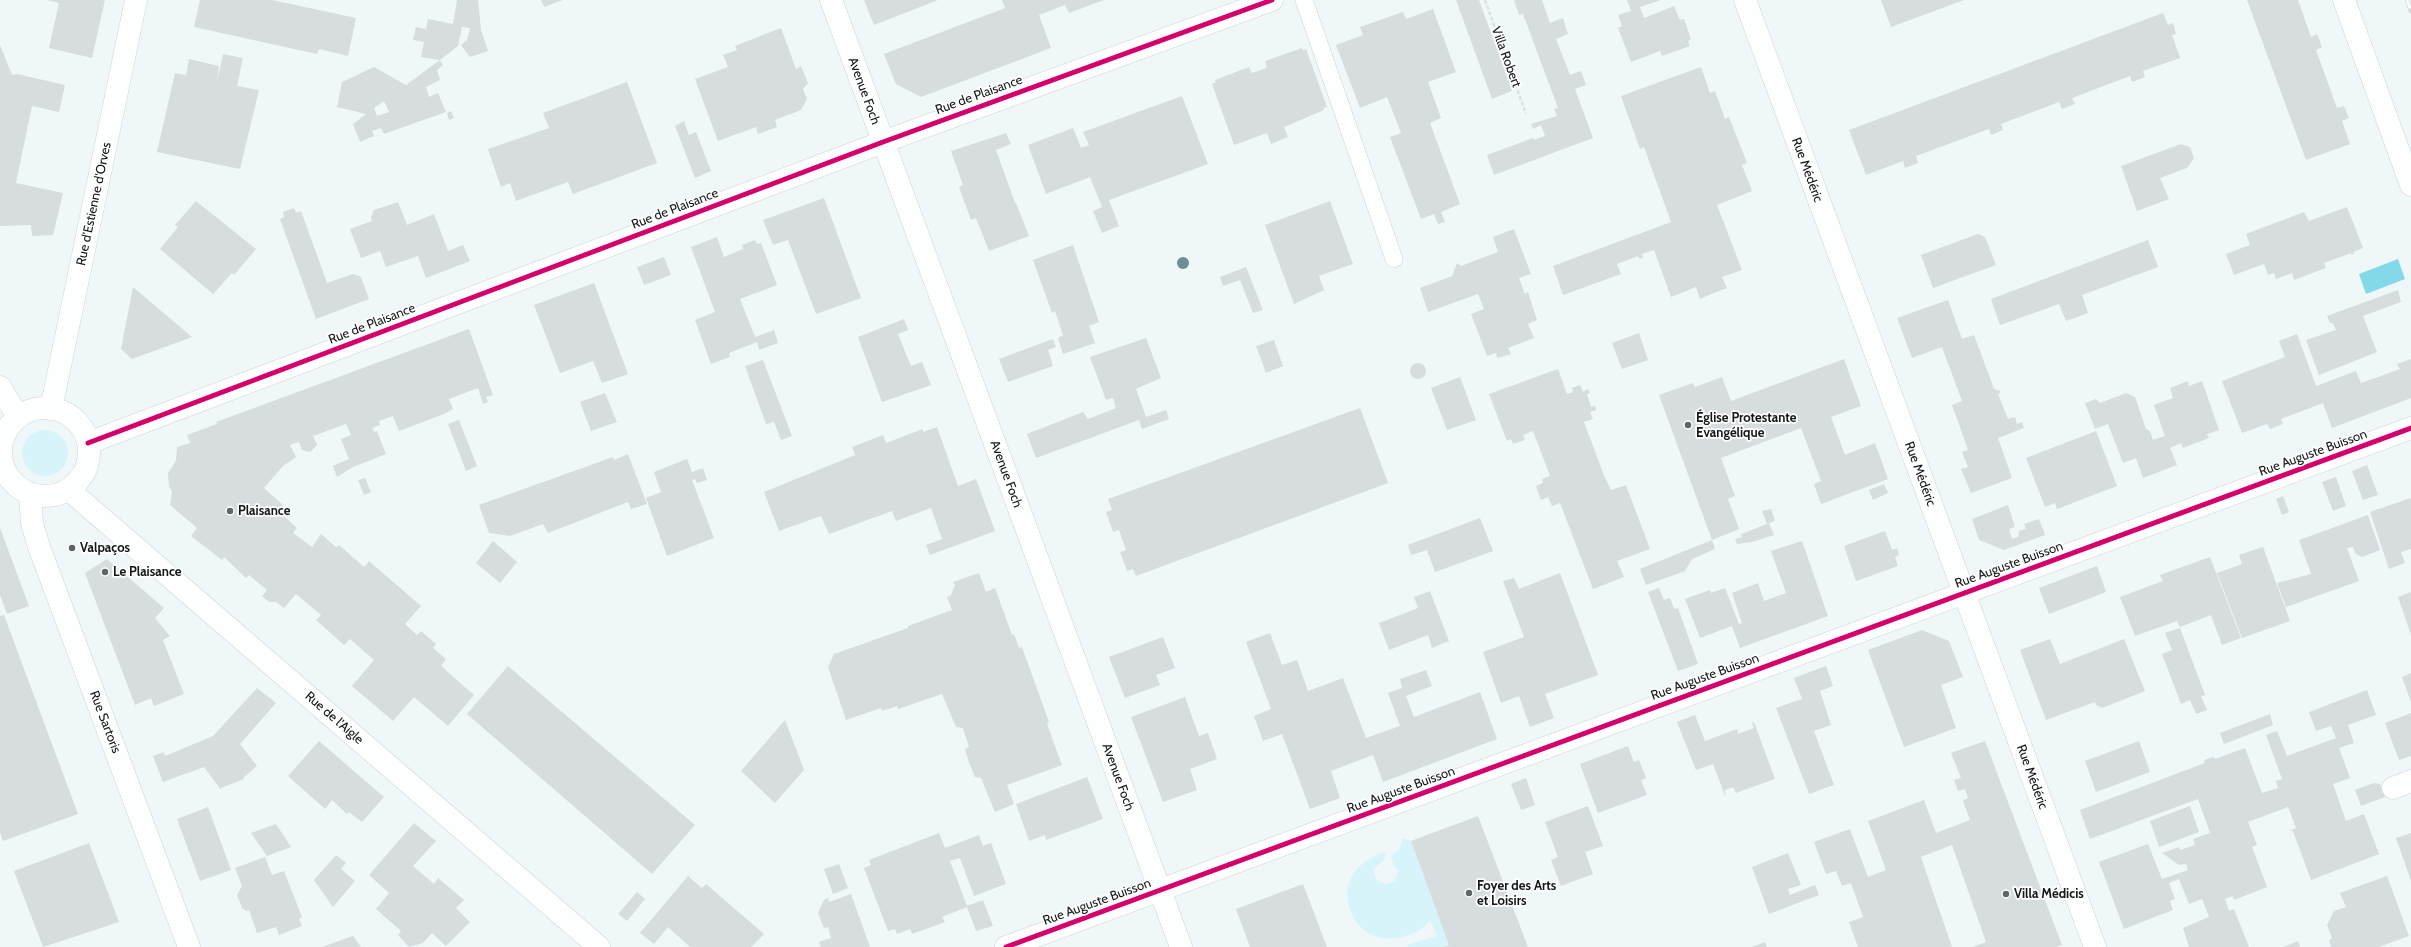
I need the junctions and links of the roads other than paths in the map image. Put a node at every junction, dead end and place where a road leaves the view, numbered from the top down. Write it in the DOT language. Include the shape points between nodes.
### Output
graph roads {
  1 [pos="136,0"];
  2 [pos="831,0"];
  3 [pos="1272,0"];
  4 [pos="1304,0"];
  5 [pos="1745,0"];
  6 [pos="2344,0"];
  7 [pos="883,142"];
  8 [pos="2411,185"];
  9 [pos="1394,259"];
  10 [pos="0,387"];
  11 [pos="51,409"];
  12 [pos="18,417"];
  13 [pos="2411,428"];
  14 [pos="2,432"];
  15 [pos="88,443"];
  16 [pos="2,472"];
  17 [pos="69,490"];
  18 [pos="30,494"];
  19 [pos="1964,593"];
  20 [pos="1160,890"];
  21 [pos="189,947"];
  22 [pos="599,947"];
  23 [pos="1006,947"];
  24 [pos="1181,947"];
  25 [pos="2095,947"];
  1 -- 11 [label="street, Rue d'Estienne d'Orves"];
  2 -- 7 [label="street, Avenue Foch"];
  3 -- 7 [label="street, Rue de Plaisance"];
  4 -- 9 [label="lane"];
  5 -- 19 [label="street, Rue Médéric"];
  6 -- 8 [label="street"];
  7 -- 15 [label="street, Rue de Plaisance"];
  7 -- 20 [label="street, Avenue Foch"];
  10 -- 12 [label="street"];
  11 -- 12 [label="street" via="33,409"];
  11 -- 15 [label="street" via="64,412 75,420"];
  12 -- 14 [label="street"];
  13 -- 19 [label="street, Rue Auguste Buisson"];
  14 -- 16 [label="street"];
  15 -- 17 [label="street" via="89,456 85,469 79,481"];
  16 -- 18 [label="street" via="20,489"];
  17 -- 18 [label="street" via="43,497"];
  17 -- 22 [label="street, Rue de l'Aigle"];
  18 -- 21 [label="street, Rue Sartoris" via="32,522 39,547"];
  19 -- 20 [label="street, Rue Auguste Buisson"];
  19 -- 25 [label="street, Rue Médéric"];
  20 -- 23 [label="street, Rue Auguste Buisson"];
  20 -- 24 [label="street, Avenue Foch"];
}
